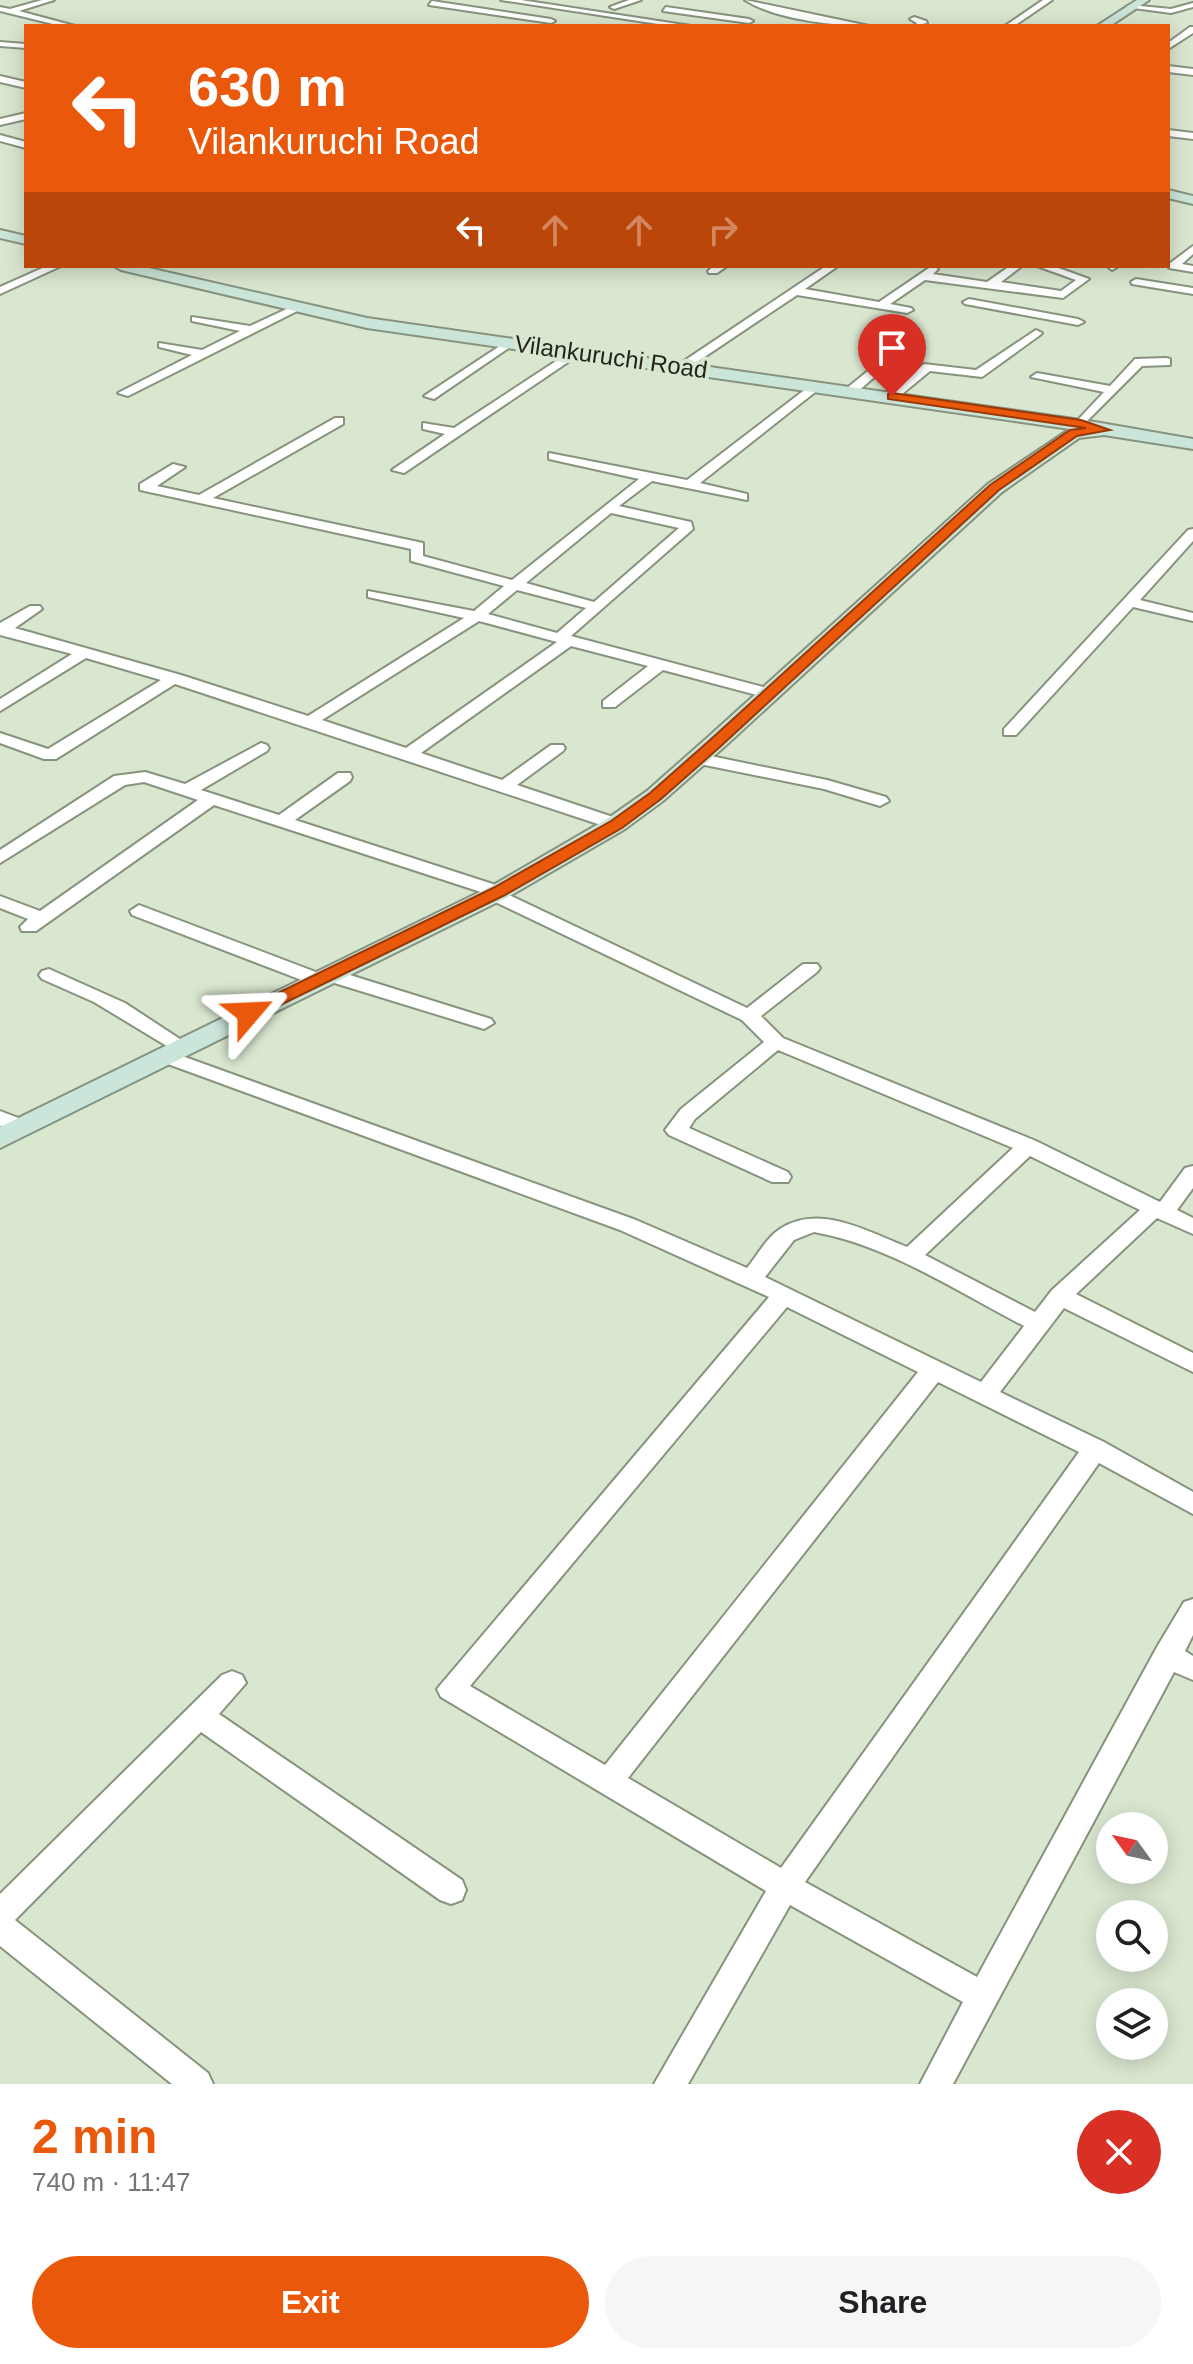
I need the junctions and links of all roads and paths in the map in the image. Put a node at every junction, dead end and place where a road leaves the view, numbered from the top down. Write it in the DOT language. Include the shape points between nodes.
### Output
graph roads {
  1 [pos="6,0"];
  2 [pos="50,0"];
  3 [pos="505,0"];
  4 [pos="637,0"];
  5 [pos="671,0"];
  6 [pos="767,0"];
  7 [pos="1033,0"];
  8 [pos="1144,0"];
  9 [pos="526,1"];
  10 [pos="1047,1"];
  11 [pos="753,2"];
  12 [pos="432,3"];
  13 [pos="624,4"];
  14 [pos="34,5"];
  15 [pos="1192,6"];
  16 [pos="614,7"];
  17 [pos="1130,7"];
  18 [pos="652,8"];
  19 [pos="11,11"];
  20 [pos="581,11"];
  21 [pos="0,12"];
  22 [pos="773,12"];
  23 [pos="696,14"];
  24 [pos="508,15"];
  25 [pos="625,17"];
  26 [pos="819,18"];
  27 [pos="551,21"];
  28 [pos="749,21"];
  29 [pos="485,22"];
  30 [pos="62,24"];
  31 [pos="543,24"];
  32 [pos="606,24"];
  33 [pos="661,24"];
  34 [pos="741,24"];
  35 [pos="806,24"];
  36 [pos="854,24"];
  37 [pos="1012,24"];
  38 [pos="1105,24"];
  39 [pos="1193,29"];
  40 [pos="1193,39"];
  41 [pos="1174,42"];
  42 [pos="0,44"];
  43 [pos="23,47"];
  44 [pos="0,52"];
  45 [pos="1170,69"];
  46 [pos="1193,72"];
  47 [pos="0,79"];
  48 [pos="24,85"];
  49 [pos="24,116"];
  50 [pos="0,122"];
  51 [pos="1170,133"];
  52 [pos="1193,136"];
  53 [pos="0,138"];
  54 [pos="24,144"];
  55 [pos="1170,194"];
  56 [pos="1193,200"];
  57 [pos="0,234"];
  58 [pos="24,240"];
  59 [pos="1193,249"];
  60 [pos="52,268"];
  61 [pos="130,268"];
  62 [pos="830,268"];
  63 [pos="934,268"];
  64 [pos="1014,268"];
  65 [pos="1048,268"];
  66 [pos="1193,269"];
  67 [pos="923,276"];
  68 [pos="1136,282"];
  69 [pos="991,285"];
  70 [pos="0,291"];
  71 [pos="795,291"];
  72 [pos="1193,291"];
  73 [pos="880,306"];
  74 [pos="299,307"];
  75 [pos="907,310"];
  76 [pos="196,319"];
  77 [pos="1078,322"];
  78 [pos="251,330"];
  79 [pos="1036,333"];
  80 [pos="916,335"];
  81 [pos="509,343"];
  82 [pos="163,345"];
  83 [pos="576,352"];
  84 [pos="202,354"];
  85 [pos="1166,362"];
  86 [pos="681,367"];
  87 [pos="1037,377"];
  88 [pos="815,386"];
  89 [pos="1114,390"];
  90 [pos="851,391"];
  91 [pos="124,393"];
  92 [pos="430,396"];
  93 [pos="892,396"];
  94 [pos="339,421"];
  95 [pos="1081,423"];
  96 [pos="427,426"];
  97 [pos="1104,430"];
  98 [pos="456,432"];
  99 [pos="1193,444"];
  100 [pos="554,456"];
  101 [pos="178,467"];
  102 [pos="399,470"];
  103 [pos="650,477"];
  104 [pos="691,485"];
  105 [pos="742,497"];
  106 [pos="201,499"];
  107 [pos="608,508"];
  108 [pos="1193,533"];
  109 [pos="516,585"];
  110 [pos="373,594"];
  111 [pos="1130,602"];
  112 [pos="597,607"];
  113 [pos="35,609"];
  114 [pos="477,616"];
  115 [pos="1193,617"];
  116 [pos="1,629"];
  117 [pos="565,638"];
  118 [pos="85,652"];
  119 [pos="661,664"];
  120 [pos="175,678"];
  121 [pos="768,693"];
  122 [pos="609,704"];
  123 [pos="0,706"];
  124 [pos="310,721"];
  125 [pos="1010,732"];
  126 [pos="0,738"];
  127 [pos="261,748"];
  128 [pos="557,748"];
  129 [pos="409,754"];
  130 [pos="696,758"];
  131 [pos="344,777"];
  132 [pos="503,787"];
  133 [pos="186,791"];
  134 [pos="211,799"];
  135 [pos="880,801"];
  136 [pos="281,822"];
  137 [pos="616,824"];
  138 [pos="0,858"];
  139 [pos="496,893"];
  140 [pos="0,901"];
  141 [pos="139,911"];
  142 [pos="810,968"];
  143 [pos="49,975"];
  144 [pos="324,977"];
  145 [pos="749,1016"];
  146 [pos="484,1023"];
  147 [pos="776,1042"];
  148 [pos="173,1052"];
  149 [pos="11,1123"];
  150 [pos="0,1139"];
  151 [pos="1028,1146"];
  152 [pos="1193,1173"];
  153 [pos="780,1177"];
  154 [pos="1160,1210"];
  155 [pos="1193,1227"];
  156 [pos="910,1257"];
  157 [pos="751,1279"];
  158 [pos="783,1296"];
  159 [pos="1060,1296"];
  160 [pos="1037,1323"];
  161 [pos="1193,1363"];
  162 [pos="935,1368"];
  163 [pos="985,1394"];
  164 [pos="1095,1449"];
  165 [pos="1193,1504"];
  166 [pos="1193,1610"];
  167 [pos="1180,1662"];
  168 [pos="232,1683"];
  169 [pos="199,1715"];
  170 [pos="608,1782"];
  171 [pos="785,1886"];
  172 [pos="451,1890"];
  173 [pos="0,1914"];
  174 [pos="0,1927"];
  175 [pos="985,1998"];
  176 [pos="197,2084"];
  177 [pos="670,2084"];
  178 [pos="936,2084"];
  1 -- 14 [label="street"];
  2 -- 14 [label="street"];
  3 -- 9 [label="street"];
  4 -- 13 [label="street"];
  5 -- 18 [label="street"];
  6 -- 11 [label="street"];
  7 -- 10 [label="street"];
  8 -- 17 [label="main road"];
  9 -- 20 [label="street"];
  10 -- 37 [label="street"];
  11 -- 22 [label="street"];
  12 -- 24 [label="street"];
  13 -- 16 [label="street"];
  13 -- 18 [label="street"];
  14 -- 19 [label="street"];
  15 -- 17 [label="street" via="1171,11"];
  17 -- 38 [label="main road"];
  18 -- 23 [label="street"];
  19 -- 21 [label="street"];
  19 -- 30 [label="street"];
  20 -- 25 [label="street"];
  20 -- 27 [label="street"];
  22 -- 23 [label="street" via="716,7"];
  22 -- 26 [label="street"];
  22 -- 28 [label="street"];
  23 -- 28 [label="street"];
  24 -- 27 [label="street"];
  24 -- 29 [label="street"];
  25 -- 32 [label="street"];
  25 -- 33 [label="street"];
  26 -- 35 [label="street"];
  26 -- 36 [label="street"];
  27 -- 31 [label="street"];
  28 -- 34 [label="street"];
  39 -- 41 [label="street"];
  40 -- 41 [label="street"];
  42 -- 43 [label="street"];
  43 -- 44 [label="street"];
  45 -- 46 [label="street"];
  47 -- 48 [label="street"];
  49 -- 50 [label="street"];
  51 -- 52 [label="street"];
  53 -- 54 [label="street"];
  55 -- 56 [label="main road"];
  57 -- 58 [label="main road"];
  59 -- 66 [label="street" via="1173,266"];
  60 -- 70 [label="street"];
  61 -- 74 [label="main road, Vilankuruchi Road"];
  62 -- 71 [label="street"];
  63 -- 67 [label="street"];
  64 -- 69 [label="street"];
  65 -- 69 [label="street" via="1084,279 1063,295"];
  67 -- 69 [label="street"];
  67 -- 73 [label="street"];
  68 -- 72 [label="street"];
  69 -- 77 [label="street" via="965,306"];
  71 -- 73 [label="street"];
  71 -- 86 [label="street"];
  73 -- 75 [label="street"];
  74 -- 78 [label="street"];
  74 -- 81 [label="main road, Vilankuruchi Road" via="367,323"];
  76 -- 78 [label="street"];
  78 -- 84 [label="street"];
  79 -- 93 [label="street" via="978,374 928,367"];
  80 -- 90 [label="street"];
  81 -- 83 [label="main road, Vilankuruchi Road"];
  81 -- 92 [label="street"];
  82 -- 84 [label="street"];
  83 -- 86 [label="main road, Vilankuruchi Road"];
  83 -- 98 [label="street"];
  84 -- 91 [label="street"];
  85 -- 89 [label="street" via="1139,362"];
  86 -- 88 [label="main road, Vilankuruchi Road"];
  87 -- 89 [label="street"];
  88 -- 90 [label="main road, Vilankuruchi Road"];
  88 -- 104 [label="street"];
  89 -- 95 [label="street"];
  90 -- 93 [label="main road, Vilankuruchi Road"];
  93 -- 95 [label="main road, Vilankuruchi Road"];
  94 -- 106 [label="street"];
  95 -- 97 [label="main road, Vilankuruchi Road"];
  96 -- 98 [label="street"];
  97 -- 99 [label="main road"];
  97 -- 121 [label="main road" via="1074,433 995,488"];
  98 -- 102 [label="street"];
  100 -- 103 [label="street"];
  101 -- 106 [label="street" via="145,487"];
  103 -- 104 [label="street"];
  103 -- 107 [label="street"];
  104 -- 105 [label="street"];
  106 -- 109 [label="street" via="418,546 416,558"];
  107 -- 109 [label="street"];
  107 -- 112 [label="street" via="686,529"];
  108 -- 111 [label="street"];
  109 -- 112 [label="street"];
  109 -- 114 [label="street"];
  110 -- 114 [label="street"];
  111 -- 115 [label="street"];
  111 -- 125 [label="street"];
  112 -- 117 [label="street"];
  113 -- 116 [label="street"];
  114 -- 117 [label="street"];
  114 -- 124 [label="street"];
  116 -- 118 [label="street"];
  117 -- 119 [label="street"];
  117 -- 129 [label="street"];
  118 -- 120 [label="street"];
  118 -- 123 [label="street"];
  119 -- 121 [label="street"];
  119 -- 122 [label="street"];
  120 -- 124 [label="street"];
  120 -- 126 [label="street" via="50,755"];
  121 -- 130 [label="main road"];
  124 -- 129 [label="street"];
  127 -- 133 [label="street"];
  128 -- 132 [label="street"];
  129 -- 132 [label="street"];
  130 -- 135 [label="street"];
  130 -- 137 [label="main road"];
  131 -- 136 [label="street"];
  132 -- 137 [label="street"];
  133 -- 134 [label="street"];
  133 -- 138 [label="street" via="145,777 120,780"];
  134 -- 136 [label="street"];
  134 -- 140 [label="street" via="35,923"];
  136 -- 139 [label="street"];
  137 -- 139 [label="main road"];
  139 -- 144 [label="main road"];
  139 -- 145 [label="street"];
  141 -- 144 [label="street"];
  142 -- 145 [label="street"];
  143 -- 148 [label="street" via="119,1006"];
  144 -- 146 [label="street"];
  144 -- 148 [label="main road"];
  145 -- 147 [label="street"];
  147 -- 151 [label="street"];
  147 -- 153 [label="street" via="688,1114 676,1130"];
  148 -- 149 [label="main road"];
  148 -- 157 [label="street" via="614,1220"];
  149 -- 150 [label="main road"];
  151 -- 154 [label="street"];
  151 -- 156 [label="street"];
  152 -- 154 [label="street"];
  154 -- 155 [label="street"];
  154 -- 159 [label="street"];
  156 -- 157 [label="street" via="840,1229 812,1224 786,1235"];
  156 -- 160 [label="street"];
  157 -- 158 [label="street"];
  158 -- 162 [label="street"];
  158 -- 170 [label="street" via="451,1689"];
  159 -- 160 [label="street"];
  159 -- 161 [label="street"];
  160 -- 163 [label="street"];
  162 -- 163 [label="street"];
  162 -- 170 [label="street"];
  163 -- 164 [label="street"];
  164 -- 165 [label="street"];
  164 -- 171 [label="street"];
  166 -- 167 [label="street"];
  167 -- 175 [label="street"];
  168 -- 169 [label="street"];
  169 -- 172 [label="street"];
  169 -- 173 [label="street"];
  170 -- 171 [label="street"];
  171 -- 175 [label="street"];
  171 -- 177 [label="street"];
  174 -- 176 [label="street"];
  175 -- 178 [label="street"];
}
